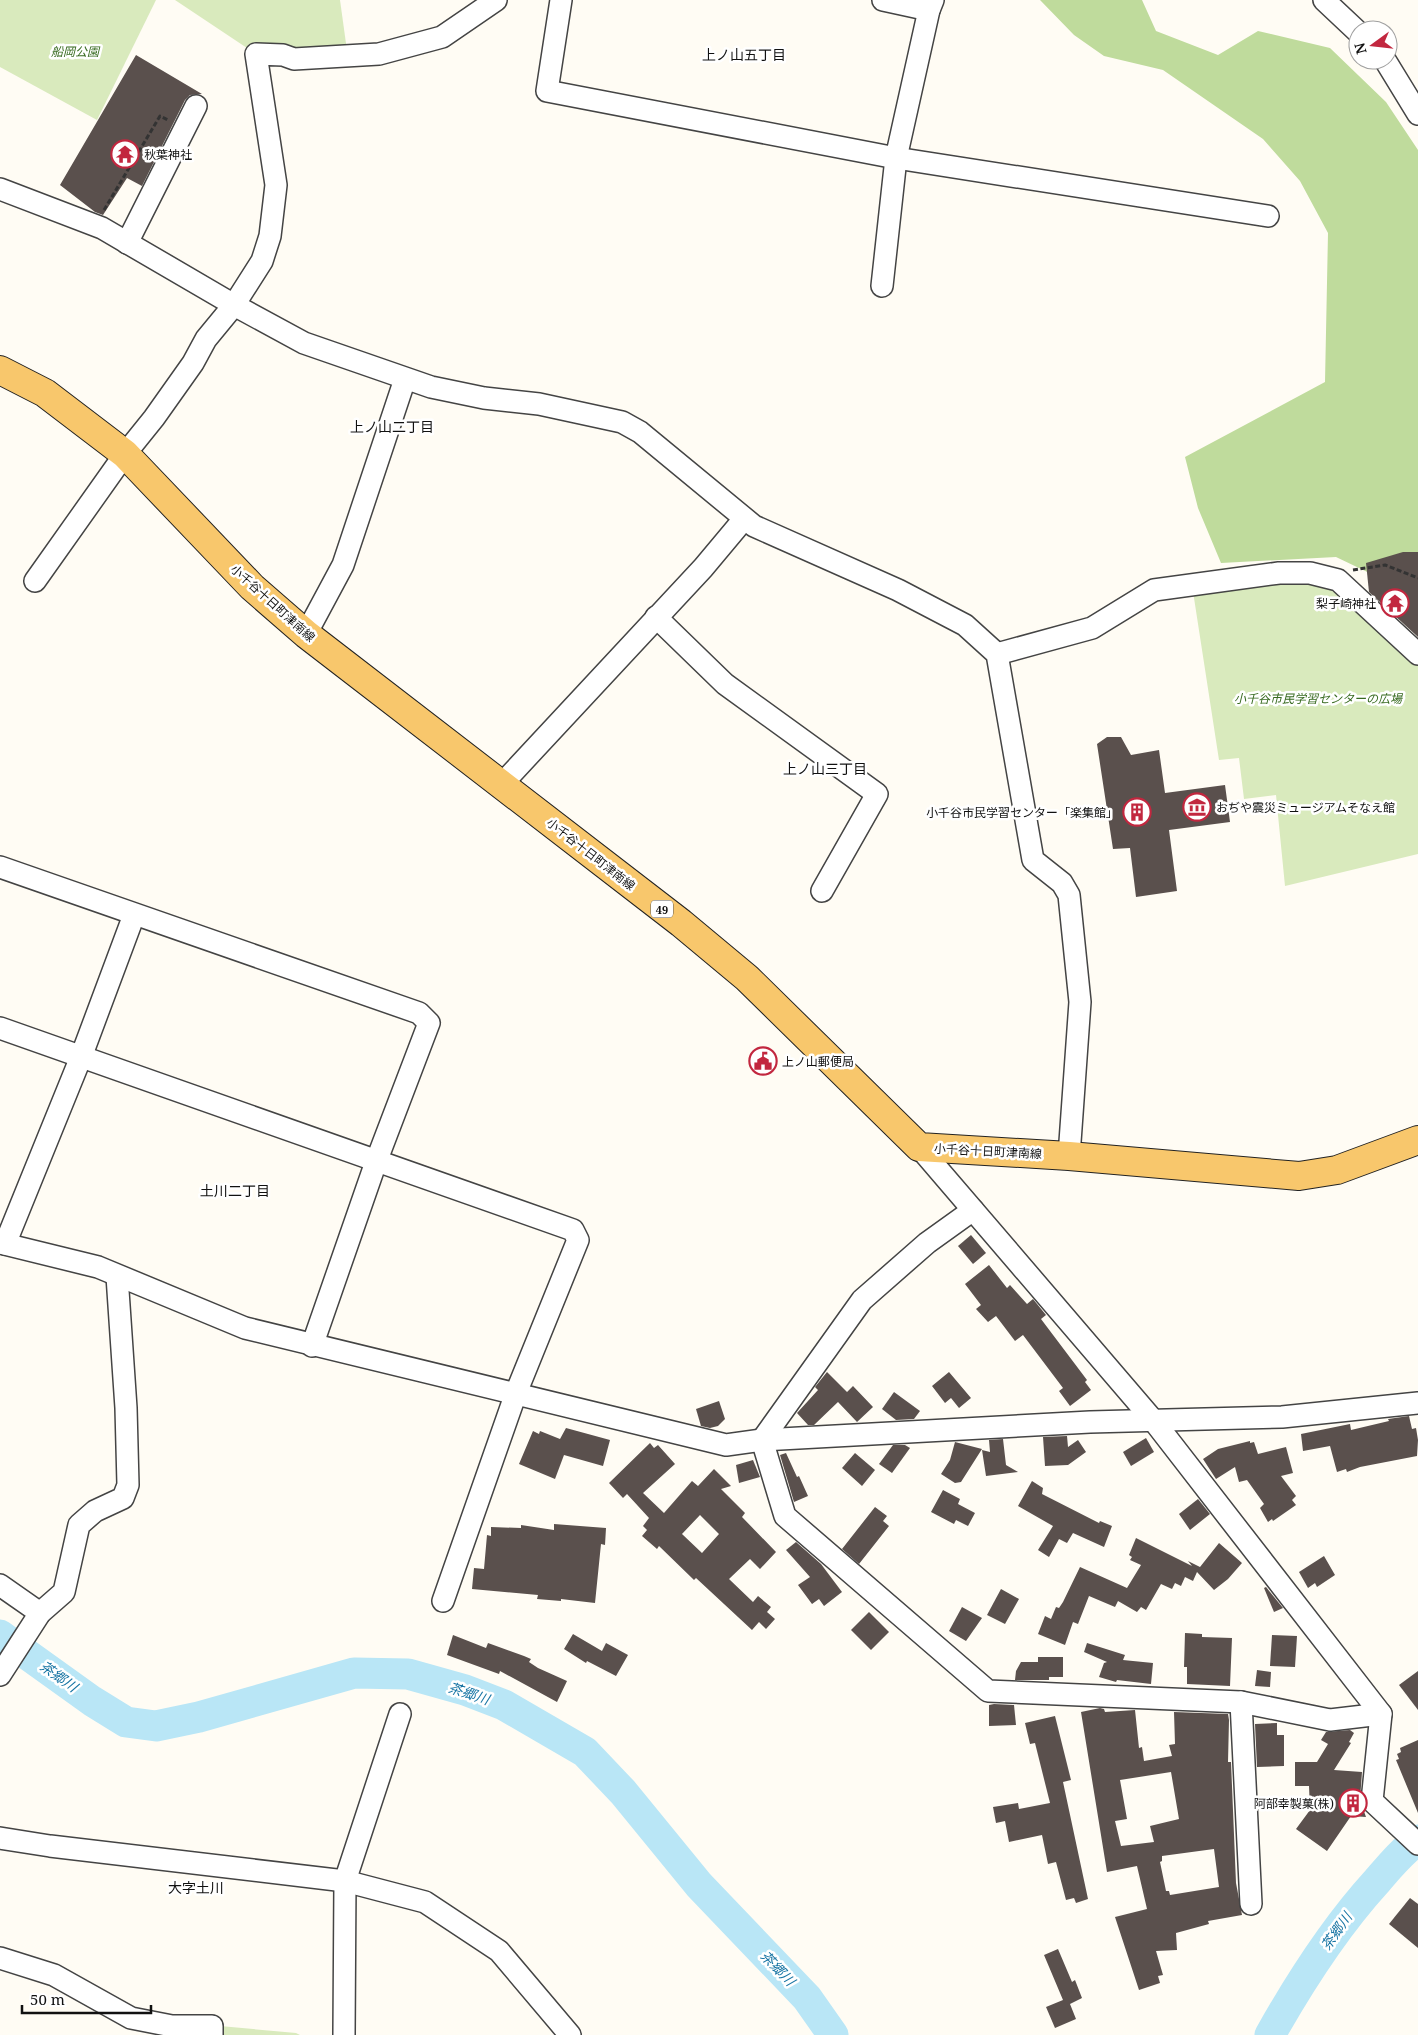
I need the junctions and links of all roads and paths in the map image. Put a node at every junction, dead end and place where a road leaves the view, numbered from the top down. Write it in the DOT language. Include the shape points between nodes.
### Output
graph roads {
  1 [pos="496,0"];
  2 [pos="560,0"];
  3 [pos="883,0"];
  4 [pos="1324,0"];
  5 [pos="931,5"];
  6 [pos="1348,23"];
  7 [pos="1391,70"];
  8 [pos="196,106"];
  9 [pos="1418,114"];
  10 [pos="176,125"];
  11 [pos="896,158"];
  12 [pos="0,189"];
  13 [pos="1268,216"];
  14 [pos="95,225"];
  15 [pos="127,243"];
  16 [pos="882,286"];
  17 [pos="234,305"];
  18 [pos="0,370"];
  19 [pos="405,379"];
  20 [pos="125,454"];
  21 [pos="744,519"];
  22 [pos="1321,576"];
  23 [pos="1418,578"];
  24 [pos="35,581"];
  25 [pos="656,617"];
  26 [pos="306,634"];
  27 [pos="997,654"];
  28 [pos="1418,654"];
  29 [pos="501,785"];
  30 [pos="0,867"];
  31 [pos="822,891"];
  32 [pos="134,915"];
  33 [pos="0,1028"];
  34 [pos="81,1057"];
  35 [pos="1418,1140"];
  36 [pos="919,1147"];
  37 [pos="1069,1156"];
  38 [pos="376,1162"];
  39 [pos="973,1210"];
  40 [pos="2,1243"];
  41 [pos="117,1276"];
  42 [pos="312,1346"];
  43 [pos="516,1393"];
  44 [pos="1418,1403"];
  45 [pos="1153,1420"];
  46 [pos="762,1440"];
  47 [pos="0,1585"];
  48 [pos="443,1601"];
  49 [pos="40,1613"];
  50 [pos="0,1675"];
  51 [pos="1241,1702"];
  52 [pos="400,1714"];
  53 [pos="1381,1714"];
  54 [pos="0,1838"];
  55 [pos="1418,1844"];
  56 [pos="345,1881"];
  57 [pos="1251,1904"];
  58 [pos="0,1958"];
  59 [pos="212,2035"];
  60 [pos="344,2035"];
  61 [pos="570,2035"];
  1 -- 17 [label="street" via="442,37 379,54 294,59 283,55 256,54 276,184 270,236 262,261"];
  2 -- 11 [label="street" via="546,91"];
  3 -- 5 [label="street"];
  4 -- 6 [label="street"];
  5 -- 11 [label="street"];
  7 -- 9 [label="street"];
  8 -- 15 [label="street"];
  10 -- 14 [label="path" via="160,116"];
  11 -- 13 [label="street"];
  11 -- 16 [label="street"];
  12 -- 14 [label="street"];
  14 -- 15 [label="street"];
  15 -- 17 [label="street"];
  17 -- 19 [label="street" via="304,343"];
  17 -- 20 [label="street" via="206,339 193,363"];
  18 -- 20 [label="main road, 小千谷十日町津南線 / 49" via="45,393"];
  19 -- 21 [label="street" via="475,396 539,404 622,422 640,432"];
  19 -- 26 [label="street" via="343,565"];
  20 -- 24 [label="street"];
  20 -- 26 [label="main road, 小千谷十日町津南線 / 49" via="252,587"];
  21 -- 25 [label="street"];
  21 -- 27 [label="street" via="898,590 965,625"];
  22 -- 23 [label="path" via="1385,565"];
  22 -- 27 [label="street" via="1279,573 1154,590 1092,628"];
  22 -- 28 [label="street" via="1338,580"];
  25 -- 29 [label="street"];
  25 -- 31 [label="street" via="724,684 877,794"];
  26 -- 29 [label="main road, 小千谷十日町津南線 / 49"];
  27 -- 37 [label="street" via="1033,860 1062,883 1069,895 1080,1002"];
  29 -- 36 [label="main road, 小千谷十日町津南線 / 49" via="747,978"];
  30 -- 32 [label="street"];
  32 -- 34 [label="street"];
  32 -- 38 [label="street" via="419,1013 429,1023"];
  33 -- 34 [label="street"];
  34 -- 38 [label="street"];
  34 -- 40 [label="street"];
  35 -- 37 [label="main road, 小千谷十日町津南線" via="1336,1170 1299,1176"];
  36 -- 37 [label="main road, 小千谷十日町津南線"];
  36 -- 39 [label="street"];
  38 -- 42 [label="street"];
  38 -- 43 [label="street" via="573,1230 578,1240"];
  39 -- 45 [label="street"];
  39 -- 46 [label="street" via="927,1243 862,1300"];
  40 -- 41 [label="street"];
  41 -- 42 [label="street" via="246,1328"];
  41 -- 49 [label="street" via="128,1485 123,1498 95,1511 79,1525 64,1592"];
  42 -- 43 [label="street"];
  43 -- 46 [label="street" via="726,1445"];
  43 -- 48 [label="street"];
  44 -- 45 [label="street" via="1282,1417"];
  45 -- 46 [label="street"];
  45 -- 53 [label="street"];
  46 -- 51 [label="street" via="785,1516 988,1690"];
  47 -- 49 [label="street"];
  49 -- 50 [label="street"];
  51 -- 53 [label="street" via="1330,1720"];
  51 -- 57 [label="street"];
  52 -- 56 [label="street"];
  53 -- 55 [label="street" via="1372,1801"];
  54 -- 56 [label="street"];
  56 -- 60 [label="street"];
  56 -- 61 [label="street" via="425,1902 499,1952"];
  58 -- 59 [label="street" via="54,1975 131,2018 172,2026 212,2026"];
}
